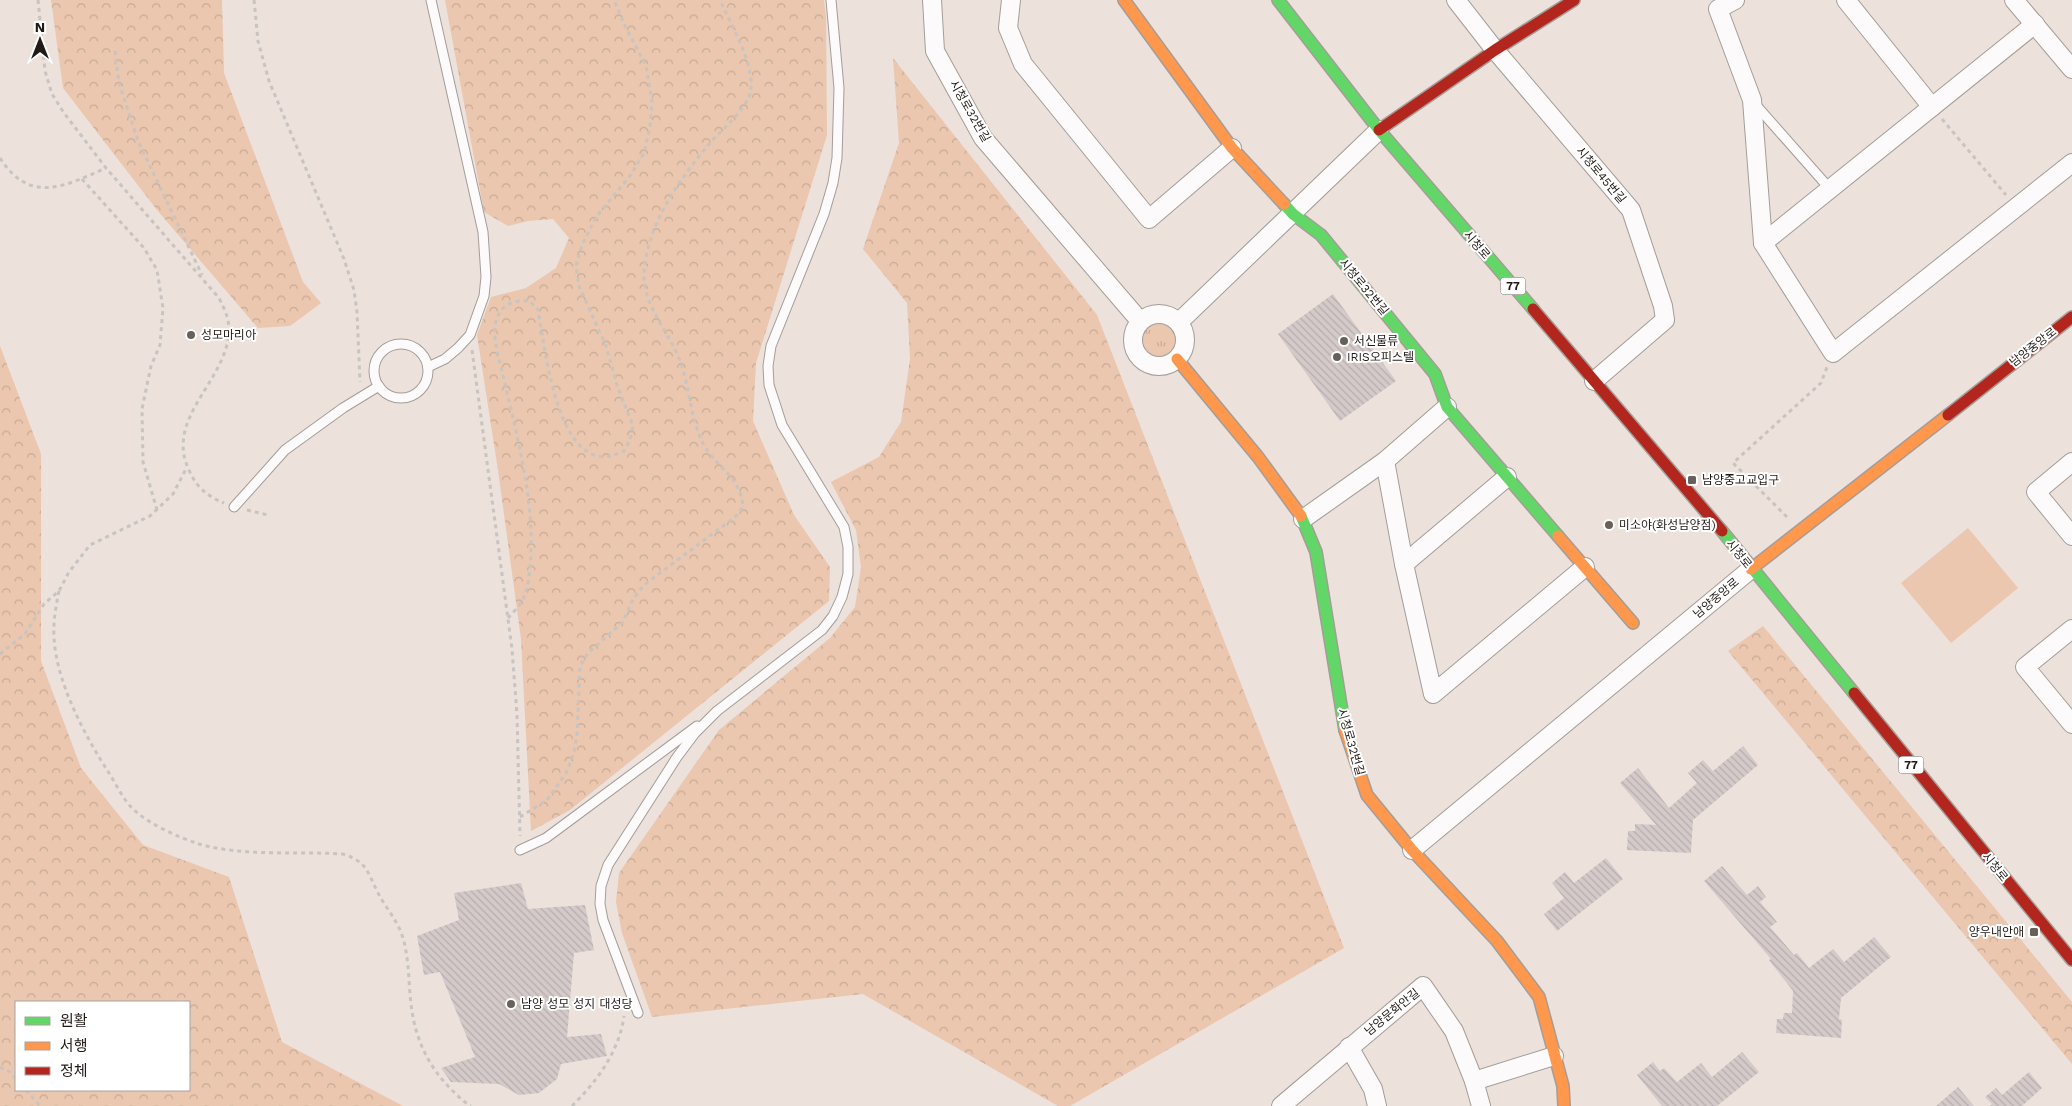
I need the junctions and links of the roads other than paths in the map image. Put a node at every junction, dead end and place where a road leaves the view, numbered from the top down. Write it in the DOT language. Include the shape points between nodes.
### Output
graph roads {
  1 [pos="431,0"];
  2 [pos="831,0"];
  3 [pos="932,0"];
  4 [pos="1011,0"];
  5 [pos="1124,0"];
  6 [pos="1278,0"];
  7 [pos="1456,0"];
  8 [pos="1574,0"];
  9 [pos="1735,0"];
  10 [pos="1846,0"];
  11 [pos="2014,0"];
  12 [pos="2035,24"];
  13 [pos="1496,50"];
  14 [pos="2072,69"];
  15 [pos="1752,100"];
  16 [pos="1932,107"];
  17 [pos="1379,130"];
  18 [pos="1232,148"];
  19 [pos="2072,163"];
  20 [pos="1830,189"];
  21 [pos="1293,214"];
  22 [pos="1763,243"];
  23 [pos="2072,317"];
  24 [pos="1140,321"];
  25 [pos="1178,322"];
  26 [pos="1177,359"];
  27 [pos="428,367"];
  28 [pos="1594,381"];
  29 [pos="379,386"];
  30 [pos="1447,407"];
  31 [pos="1385,461"];
  32 [pos="2072,462"];
  33 [pos="1507,477"];
  34 [pos="234,506"];
  35 [pos="1303,519"];
  36 [pos="2072,536"];
  37 [pos="1404,564"];
  38 [pos="1585,568"];
  39 [pos="1751,569"];
  40 [pos="1632,622"];
  41 [pos="2072,629"];
  42 [pos="717,711"];
  43 [pos="2072,724"];
  44 [pos="520,850"];
  45 [pos="1412,850"];
  46 [pos="2072,960"];
  47 [pos="638,1012"];
  48 [pos="1348,1047"];
  49 [pos="1554,1056"];
  50 [pos="1474,1081"];
  51 [pos="1281,1106"];
  52 [pos="1377,1106"];
  53 [pos="1480,1106"];
  54 [pos="1564,1106"];
  1 -- 27 [label="lane" via="481,222 486,277 484,296 470,335 445,359"];
  2 -- 42 [label="lane" via="839,122 833,183 824,214 771,346 768,366 769,385 782,425 844,527 848,574 842,597 822,630"];
  3 -- 24 [label="street, 시청로32번길" via="936,50 983,138"];
  4 -- 18 [label="street" via="1008,28 1023,64 1149,219"];
  5 -- 18 [label="street, 시청로32번길"];
  6 -- 17 [label="street, 시청로 / 77"];
  7 -- 13 [label="street, 시청로45번길"];
  8 -- 13 [label="street"];
  9 -- 15 [label="street" via="1718,9"];
  10 -- 16 [label="street"];
  11 -- 12 [label="street"];
  12 -- 14 [label="street"];
  12 -- 16 [label="street"];
  13 -- 17 [label="street"];
  13 -- 28 [label="street, 시청로45번길" via="1631,210 1663,306 1665,320"];
  15 -- 20 [label="lane"];
  15 -- 22 [label="street"];
  16 -- 20 [label="street"];
  17 -- 21 [label="street"];
  17 -- 28 [label="street, 시청로 / 77"];
  18 -- 21 [label="street, 시청로32번길"];
  19 -- 22 [label="street" via="1833,353"];
  20 -- 22 [label="street"];
  21 -- 25 [label="street"];
  21 -- 30 [label="street, 시청로32번길" via="1321,235 1435,374"];
  23 -- 39 [label="street, 남양중앙로"];
  24 -- 25 [label="street" via="1164,314"];
  24 -- 26 [label="street" via="1133,337 1137,354 1152,365 1170,364"];
  25 -- 26 [label="street" via="1186,337"];
  26 -- 35 [label="street, 시청로32번길" via="1258,457"];
  27 -- 29 [label="lane" via="424,385 411,396 393,397"];
  27 -- 29 [label="lane" via="420,352 413,347 396,345 376,361 375,378"];
  28 -- 39 [label="street, 시청로 / 77" via="1681,481"];
  29 -- 34 [label="lane" via="285,450"];
  30 -- 31 [label="street"];
  30 -- 33 [label="street, 시청로32번길"];
  31 -- 35 [label="street"];
  31 -- 37 [label="street"];
  32 -- 36 [label="street" via="2036,492"];
  33 -- 37 [label="street"];
  33 -- 38 [label="street, 시청로32번길"];
  35 -- 45 [label="street, 시청로32번길" via="1316,552 1343,724 1367,795"];
  37 -- 38 [label="street" via="1434,694"];
  38 -- 40 [label="street, 시청로32번길"];
  39 -- 45 [label="street, 남양중앙로"];
  39 -- 46 [label="street, 시청로 / 77"];
  41 -- 43 [label="street" via="2026,667"];
  42 -- 44 [label="lane" via="546,838"];
  42 -- 47 [label="lane" via="677,758 608,864 600,886 603,920"];
  45 -- 49 [label="street, 시청로32번길" via="1497,941 1539,997"];
  48 -- 50 [label="street, 남양문화안길" via="1423,986 1454,1031"];
  48 -- 51 [label="street, 남양문화안길"];
  48 -- 52 [label="street" via="1373,1088"];
  49 -- 50 [label="street"];
  49 -- 54 [label="street, 시청로32번길" via="1563,1086"];
  50 -- 53 [label="street, 남양문화안길"];
}
